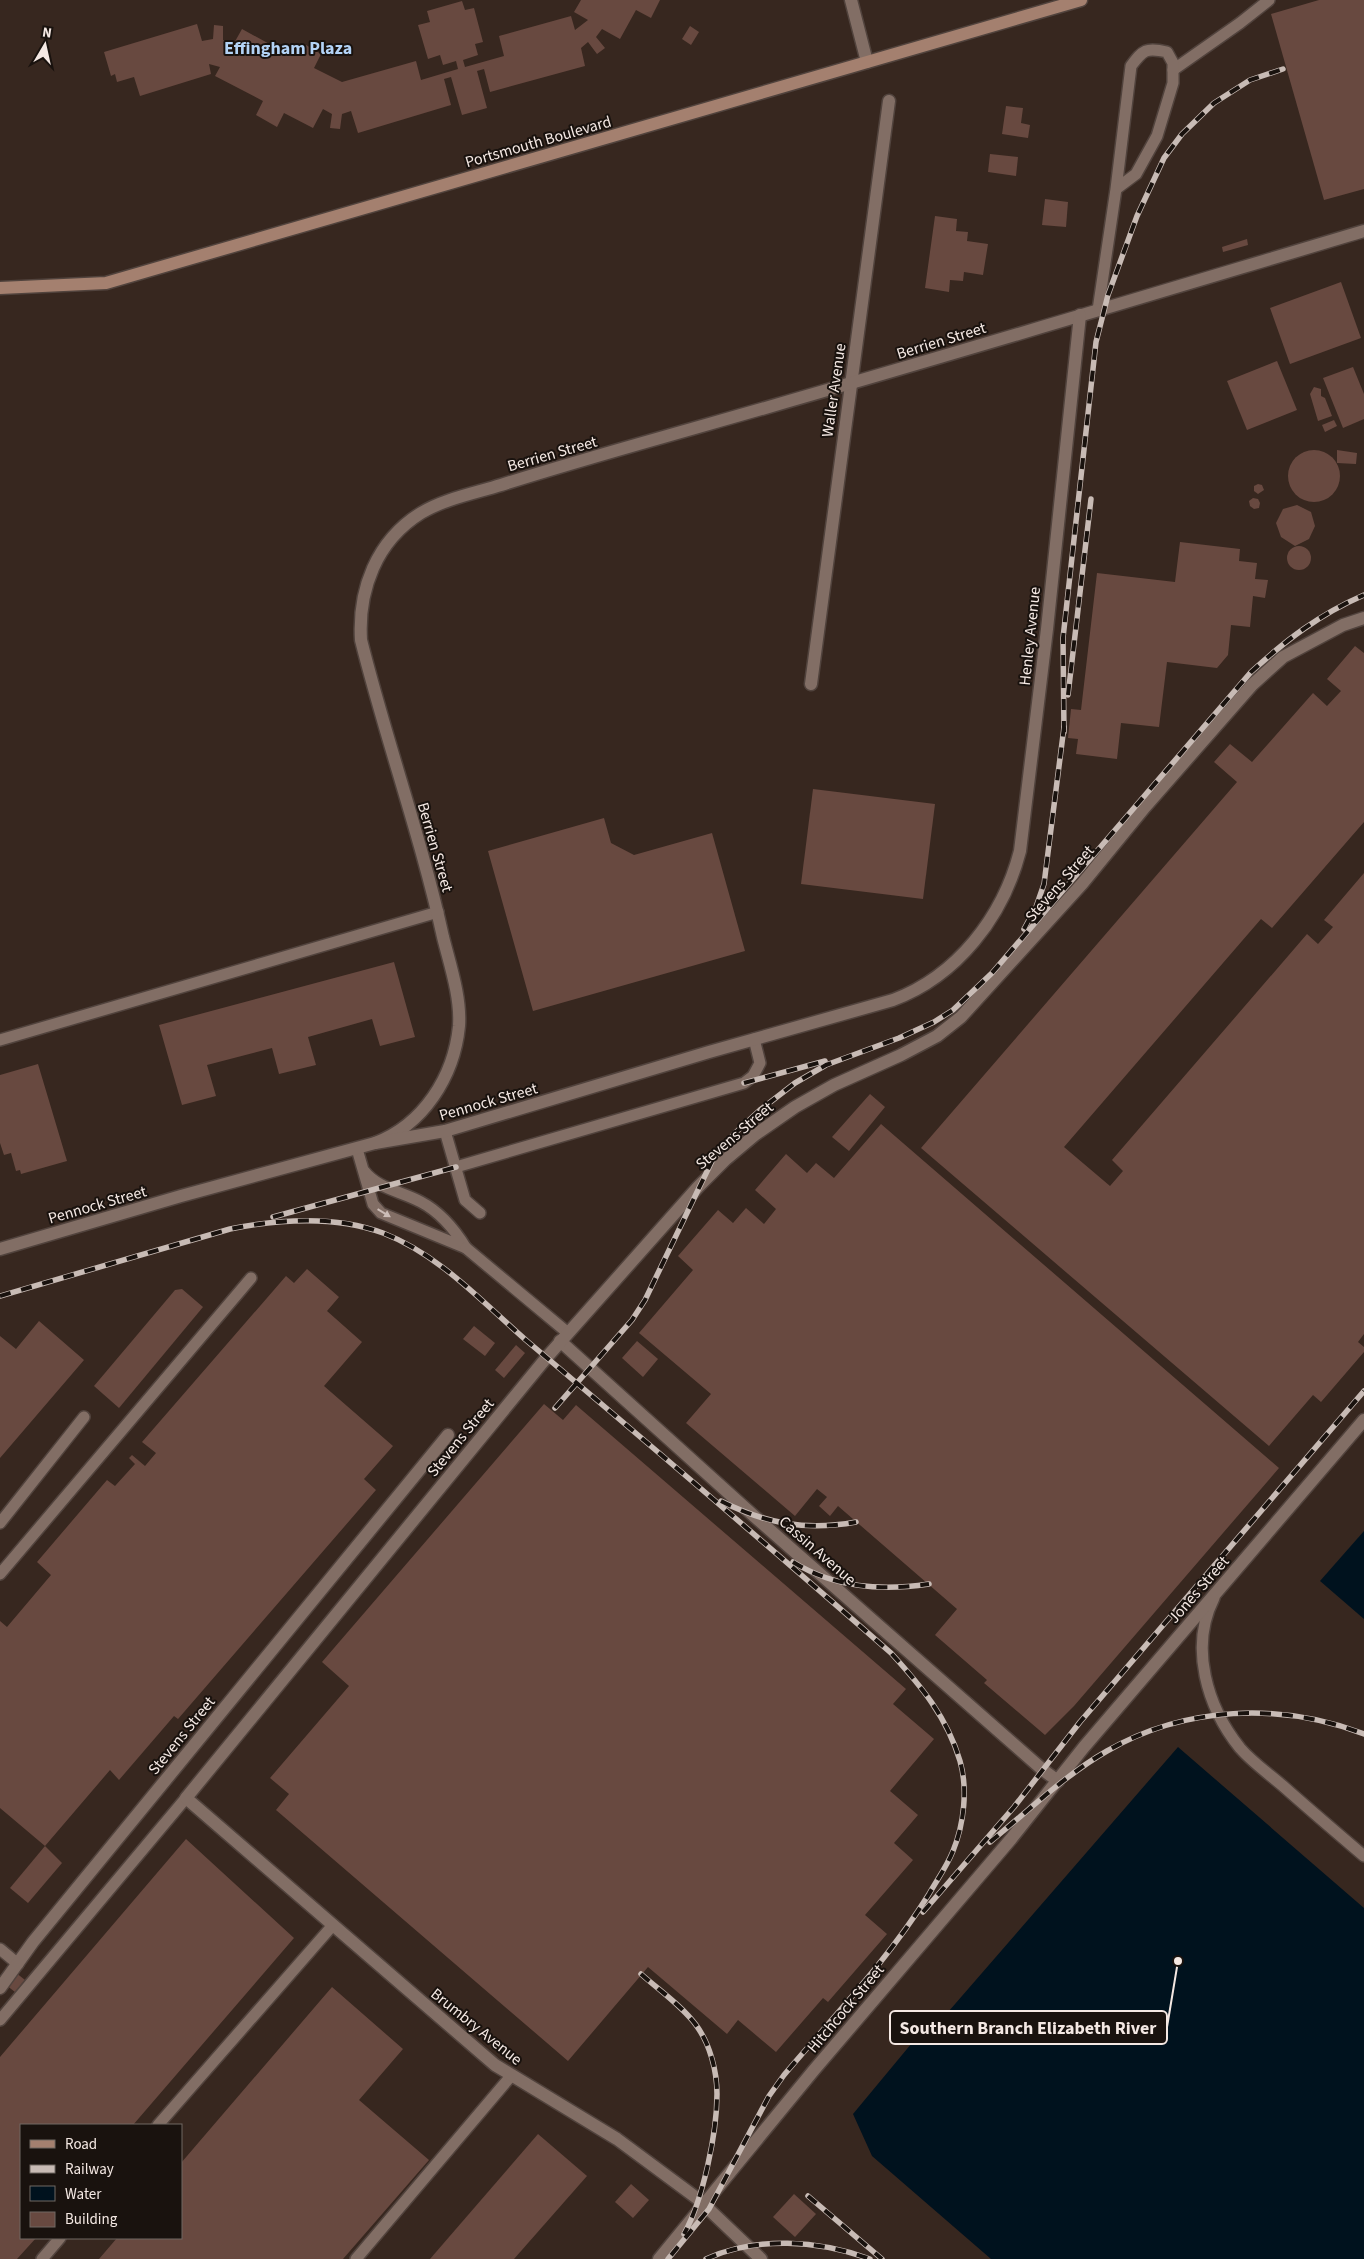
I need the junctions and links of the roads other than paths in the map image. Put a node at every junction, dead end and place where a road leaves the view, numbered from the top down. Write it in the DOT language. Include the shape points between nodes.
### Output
graph roads {
  1 [pos="851,0"];
  2 [pos="1081,0"];
  3 [pos="1269,0"];
  4 [pos="867,62"];
  5 [pos="1173,70"];
  6 [pos="889,101"];
  7 [pos="1116,189"];
  8 [pos="1364,231"];
  9 [pos="0,288"];
  10 [pos="1098,310"];
  11 [pos="1080,315"];
  12 [pos="851,384"];
  13 [pos="1364,618"];
  14 [pos="812,684"];
  15 [pos="438,912"];
  16 [pos="969,947"];
  17 [pos="754,1039"];
  18 [pos="0,1040"];
  19 [pos="445,1131"];
  20 [pos="375,1143"];
  21 [pos="357,1149"];
  22 [pos="456,1167"];
  23 [pos="364,1171"];
  24 [pos="480,1213"];
  25 [pos="466,1248"];
  26 [pos="0,1249"];
  27 [pos="251,1278"];
  28 [pos="564,1337"];
  29 [pos="84,1417"];
  30 [pos="1364,1420"];
  31 [pos="448,1435"];
  32 [pos="0,1523"];
  33 [pos="0,1574"];
  34 [pos="1220,1588"];
  35 [pos="1058,1780"];
  36 [pos="186,1798"];
  37 [pos="1364,1856"];
  38 [pos="333,1925"];
  39 [pos="0,1949"];
  40 [pos="18,1964"];
  41 [pos="0,1988"];
  42 [pos="0,2020"];
  43 [pos="511,2076"];
  44 [pos="159,2124"];
  45 [pos="705,2205"];
  46 [pos="59,2239"];
  47 [pos="42,2259"];
  48 [pos="356,2259"];
  49 [pos="659,2259"];
  50 [pos="761,2259"];
  1 -- 4 [label="street"];
  2 -- 4 [label="main road, Portsmouth Boulevard"];
  3 -- 5 [label="lane"];
  4 -- 9 [label="main road, Portsmouth Boulevard" via="106,283"];
  5 -- 7 [label="lane" via="1173,83 1157,136 1136,174"];
  5 -- 7 [label="lane" via="1167,52 1153,49 1142,52 1131,66"];
  6 -- 12 [label="street, Waller Avenue"];
  7 -- 10 [label="lane"];
  8 -- 10 [label="street, Berrien Street"];
  10 -- 11 [label="street, Berrien Street"];
  11 -- 12 [label="street, Berrien Street"];
  11 -- 16 [label="street, Henley Avenue" via="1020,851 1014,872 993,915"];
  12 -- 14 [label="street, Waller Avenue"];
  12 -- 15 [label="street, Berrien Street" via="532,475 437,506 404,526 386,545 364,591 360,623 362,640"];
  13 -- 28 [label="street, Stevens Street" via="1343,625 1283,657 1252,685 1082,884 961,1017 937,1036 834,1085 756,1134 698,1187"];
  15 -- 18 [label="lane"];
  15 -- 20 [label="street, Berrien Street" via="458,1002 456,1048 444,1080 426,1107 403,1128"];
  16 -- 17 [label="street, Pennock Street" via="940,974 912,993"];
  17 -- 19 [label="street, Pennock Street"];
  17 -- 22 [label="lane" via="760,1063 753,1076 744,1083"];
  19 -- 20 [label="street, Pennock Street"];
  19 -- 22 [label="lane"];
  20 -- 21 [label="street, Pennock Street"];
  21 -- 23 [label="lane"];
  21 -- 26 [label="street, Pennock Street"];
  22 -- 24 [label="lane" via="465,1200"];
  23 -- 25 [label="lane" via="374,1182 428,1206 455,1230"];
  23 -- 25 [label="lane, one-way" via="373,1204 381,1213"];
  25 -- 28 [label="lane"];
  27 -- 33 [label="lane"];
  28 -- 35 [label="street, Cassin Avenue" via="754,1516 1042,1770"];
  28 -- 36 [label="street, Stevens Street"];
  29 -- 32 [label="lane"];
  30 -- 34 [label="street, Jones Street"];
  31 -- 40 [label="street, Stevens Street"];
  34 -- 35 [label="street, Jones Street"];
  34 -- 37 [label="lane" via="1209,1611 1203,1640 1205,1673 1215,1710 1242,1750"];
  35 -- 45 [label="street, Hitchcock Street" via="808,2077"];
  36 -- 38 [label="street, Brumbry Avenue"];
  36 -- 42 [label="lane"];
  38 -- 43 [label="street, Brumbry Avenue"];
  38 -- 44 [label="lane"];
  39 -- 40 [label="lane"];
  40 -- 41 [label="street, Stevens Street"];
  43 -- 45 [label="street, Brumbry Avenue" via="617,2140"];
  43 -- 48 [label="lane"];
  45 -- 49 [label="street, Hitchcock Street"];
  45 -- 50 [label="street, Brumbry Avenue"];
  46 -- 47 [label="lane"];
}
